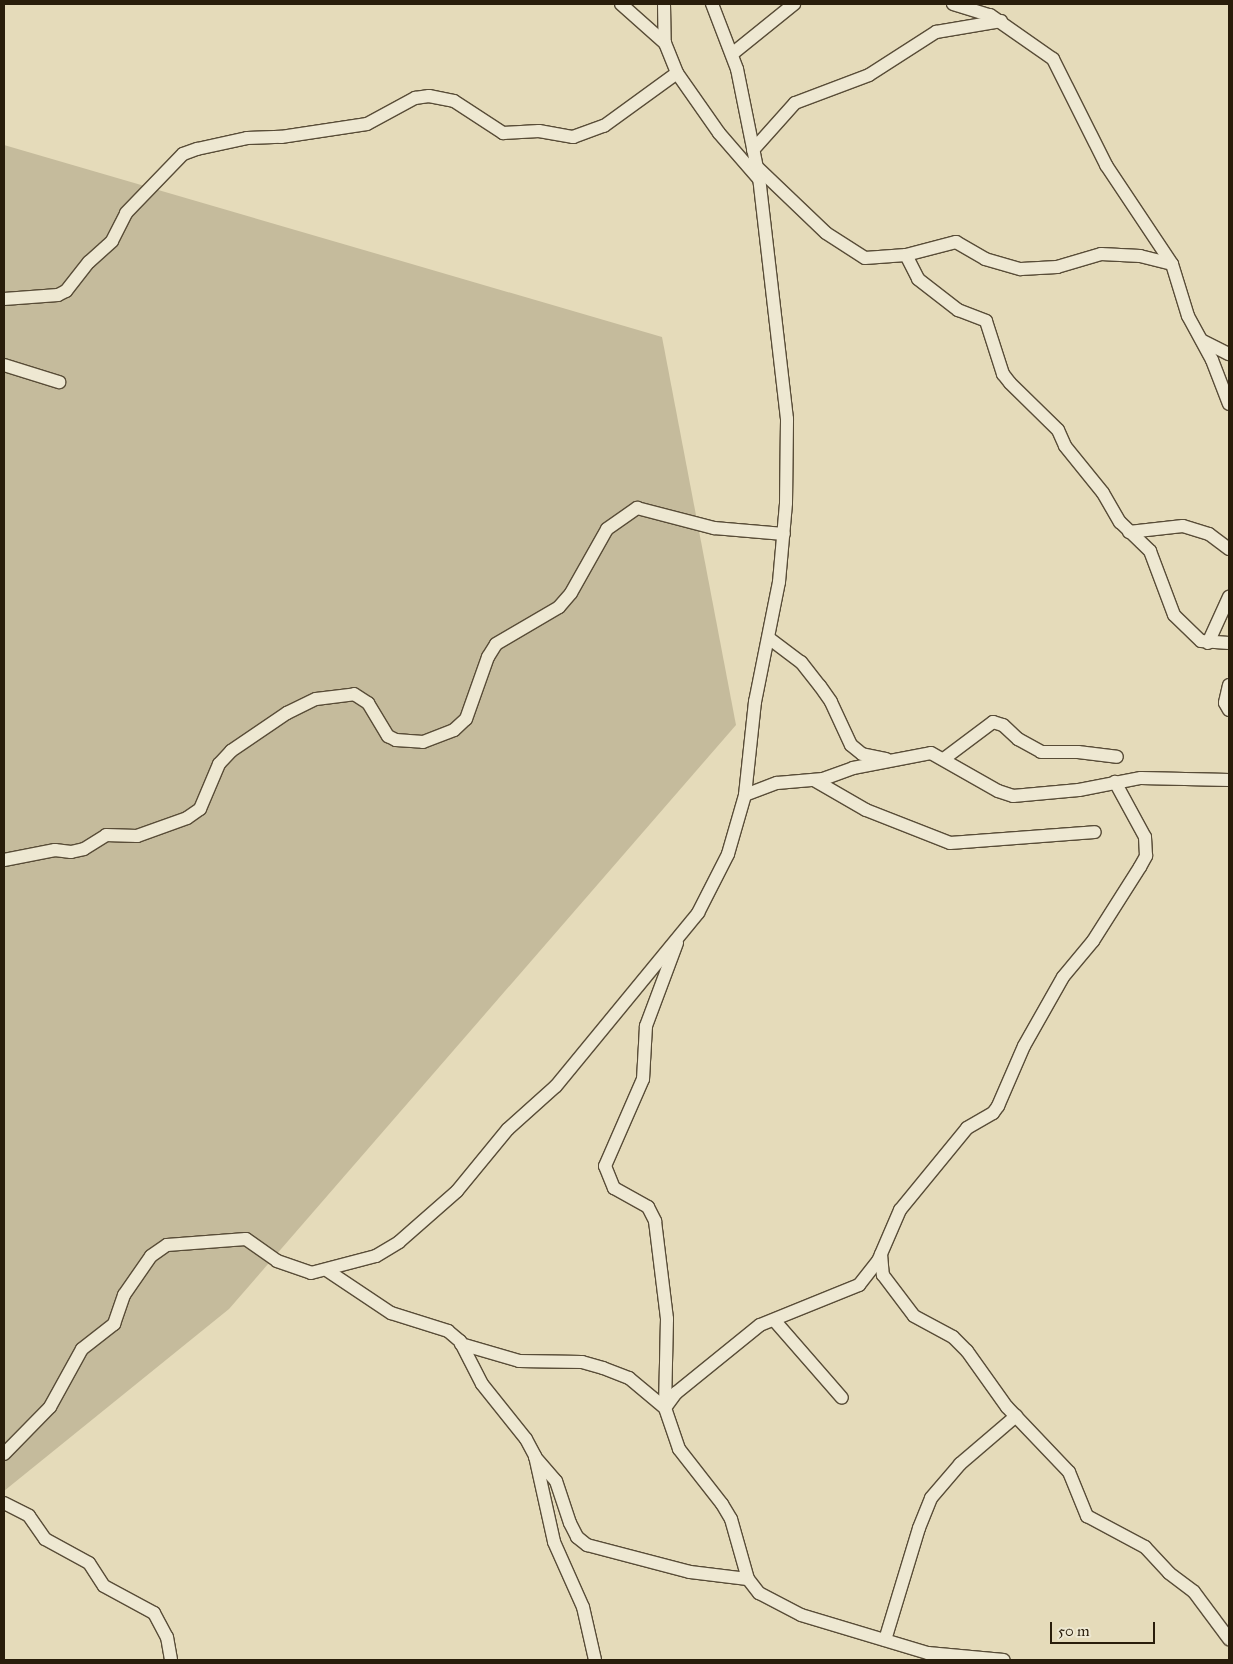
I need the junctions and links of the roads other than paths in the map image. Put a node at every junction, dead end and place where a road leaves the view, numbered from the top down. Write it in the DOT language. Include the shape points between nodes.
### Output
graph roads {
  1 [pos="621,4"];
  2 [pos="664,4"];
  3 [pos="712,4"];
  4 [pos="794,4"];
  5 [pos="953,4"];
  6 [pos="1001,21"];
  7 [pos="664,43"];
  8 [pos="732,54"];
  9 [pos="677,73"];
  10 [pos="753,150"];
  11 [pos="758,172"];
  12 [pos="906,255"];
  13 [pos="1172,264"];
  14 [pos="4,299"];
  15 [pos="1201,340"];
  16 [pos="1229,354"];
  17 [pos="4,365"];
  18 [pos="1216,370"];
  19 [pos="1229,375"];
  20 [pos="59,382"];
  21 [pos="1229,404"];
  22 [pos="1129,532"];
  23 [pos="784,534"];
  24 [pos="1229,549"];
  25 [pos="1229,598"];
  26 [pos="770,639"];
  27 [pos="1208,643"];
  28 [pos="1229,643"];
  29 [pos="1229,684"];
  30 [pos="1229,710"];
  31 [pos="1116,757"];
  32 [pos="945,758"];
  33 [pos="891,761"];
  34 [pos="814,780"];
  35 [pos="1229,780"];
  36 [pos="1115,782"];
  37 [pos="745,795"];
  38 [pos="1095,832"];
  39 [pos="4,860"];
  40 [pos="679,936"];
  41 [pos="881,1254"];
  42 [pos="328,1271"];
  43 [pos="774,1320"];
  44 [pos="461,1344"];
  45 [pos="842,1398"];
  46 [pos="665,1408"];
  47 [pos="1016,1416"];
  48 [pos="4,1454"];
  49 [pos="535,1456"];
  50 [pos="4,1503"];
  51 [pos="748,1579"];
  52 [pos="1229,1638"];
  53 [pos="885,1640"];
  54 [pos="171,1660"];
  55 [pos="595,1660"];
  56 [pos="1004,1660"];
  1 -- 7 [label="street"];
  2 -- 7 [label="street"];
  3 -- 8 [label="street"];
  4 -- 8 [label="street"];
  5 -- 6 [label="street"];
  6 -- 10 [label="street" via="936,32 869,75 795,103"];
  6 -- 13 [label="street" via="1053,59 1106,164"];
  7 -- 9 [label="street"];
  8 -- 10 [label="street"];
  9 -- 11 [label="street" via="719,134"];
  9 -- 14 [label="street" via="604,126 573,137 539,131 502,133 454,102 429,96 415,98 367,124 281,137 247,138 197,149 183,154 126,213 112,241 89,262 66,291 58,295"];
  10 -- 11 [label="street"];
  11 -- 12 [label="street" via="852,252 866,258"];
  11 -- 23 [label="street" via="787,419"];
  12 -- 13 [label="street" via="956,242 985,259 1021,269 1057,268 1101,254 1140,256"];
  12 -- 22 [label="street" via="918,279 958,310 984,318 1003,374 1058,430 1065,446"];
  13 -- 15 [label="street" via="1186,311"];
  15 -- 16 [label="street"];
  15 -- 18 [label="street"];
  17 -- 20 [label="street"];
  18 -- 19 [label="street"];
  18 -- 21 [label="street"];
  22 -- 24 [label="street" via="1183,526 1209,534"];
  22 -- 27 [label="street" via="1150,552 1174,615 1201,641"];
  23 -- 26 [label="street"];
  23 -- 39 [label="street" via="714,528 637,508 607,529 571,594 558,607 496,644 488,657 466,719 454,730 422,742 396,740 388,736 368,703 354,694 316,699 287,713 231,751 219,764 200,809 187,818 142,835 106,835 84,849 71,852 55,850"];
  25 -- 27 [label="street"];
  26 -- 33 [label="street" via="801,662 820,686 851,745 862,754"];
  26 -- 37 [label="street" via="755,702"];
  27 -- 28 [label="street"];
  29 -- 30 [label="street" via="1225,703"];
  31 -- 32 [label="street" via="1041,752 1018,739 1003,725 993,722"];
  32 -- 33 [label="street" via="931,753"];
  32 -- 36 [label="street" via="1007,795 1079,790"];
  33 -- 34 [label="street"];
  34 -- 37 [label="street" via="777,783"];
  34 -- 38 [label="street" via="866,810 950,843"];
  35 -- 36 [label="street" via="1141,778"];
  36 -- 41 [label="street" via="1145,837 1146,856 1093,941 1063,977 1024,1046 998,1106 993,1113 967,1128 900,1210"];
  37 -- 40 [label="street" via="728,854 698,913"];
  40 -- 42 [label="street" via="556,1086 508,1129 457,1191 382,1253"];
  40 -- 46 [label="street" via="646,1026 643,1079 605,1166 614,1188 648,1207 655,1221 667,1319"];
  41 -- 43 [label="street" via="859,1285"];
  41 -- 47 [label="street" via="883,1275 914,1316 953,1337 979,1365"];
  42 -- 44 [label="street" via="391,1313 448,1331"];
  42 -- 48 [label="street" via="298,1270 277,1261 246,1239 167,1245 151,1256 124,1295 114,1324 82,1349 50,1407"];
  43 -- 45 [label="street"];
  43 -- 46 [label="street" via="749,1332 676,1393"];
  44 -- 46 [label="street" via="519,1361 582,1362 603,1368 629,1378"];
  44 -- 49 [label="street" via="482,1384 526,1439"];
  46 -- 51 [label="street" via="679,1449 714,1489 731,1519"];
  47 -- 52 [label="street" via="1069,1472 1087,1516 1153,1554 1169,1573 1194,1592"];
  47 -- 53 [label="street" via="960,1464 931,1498 918,1528"];
  49 -- 51 [label="street" via="556,1481 570,1523 577,1537 587,1544 690,1572"];
  49 -- 55 [label="street" via="554,1542 584,1606"];
  50 -- 54 [label="street" via="29,1516 45,1539 89,1563 104,1586 154,1613 167,1637"];
  51 -- 53 [label="street" via="759,1593 800,1615"];
  53 -- 56 [label="street" via="938,1655"];
}
